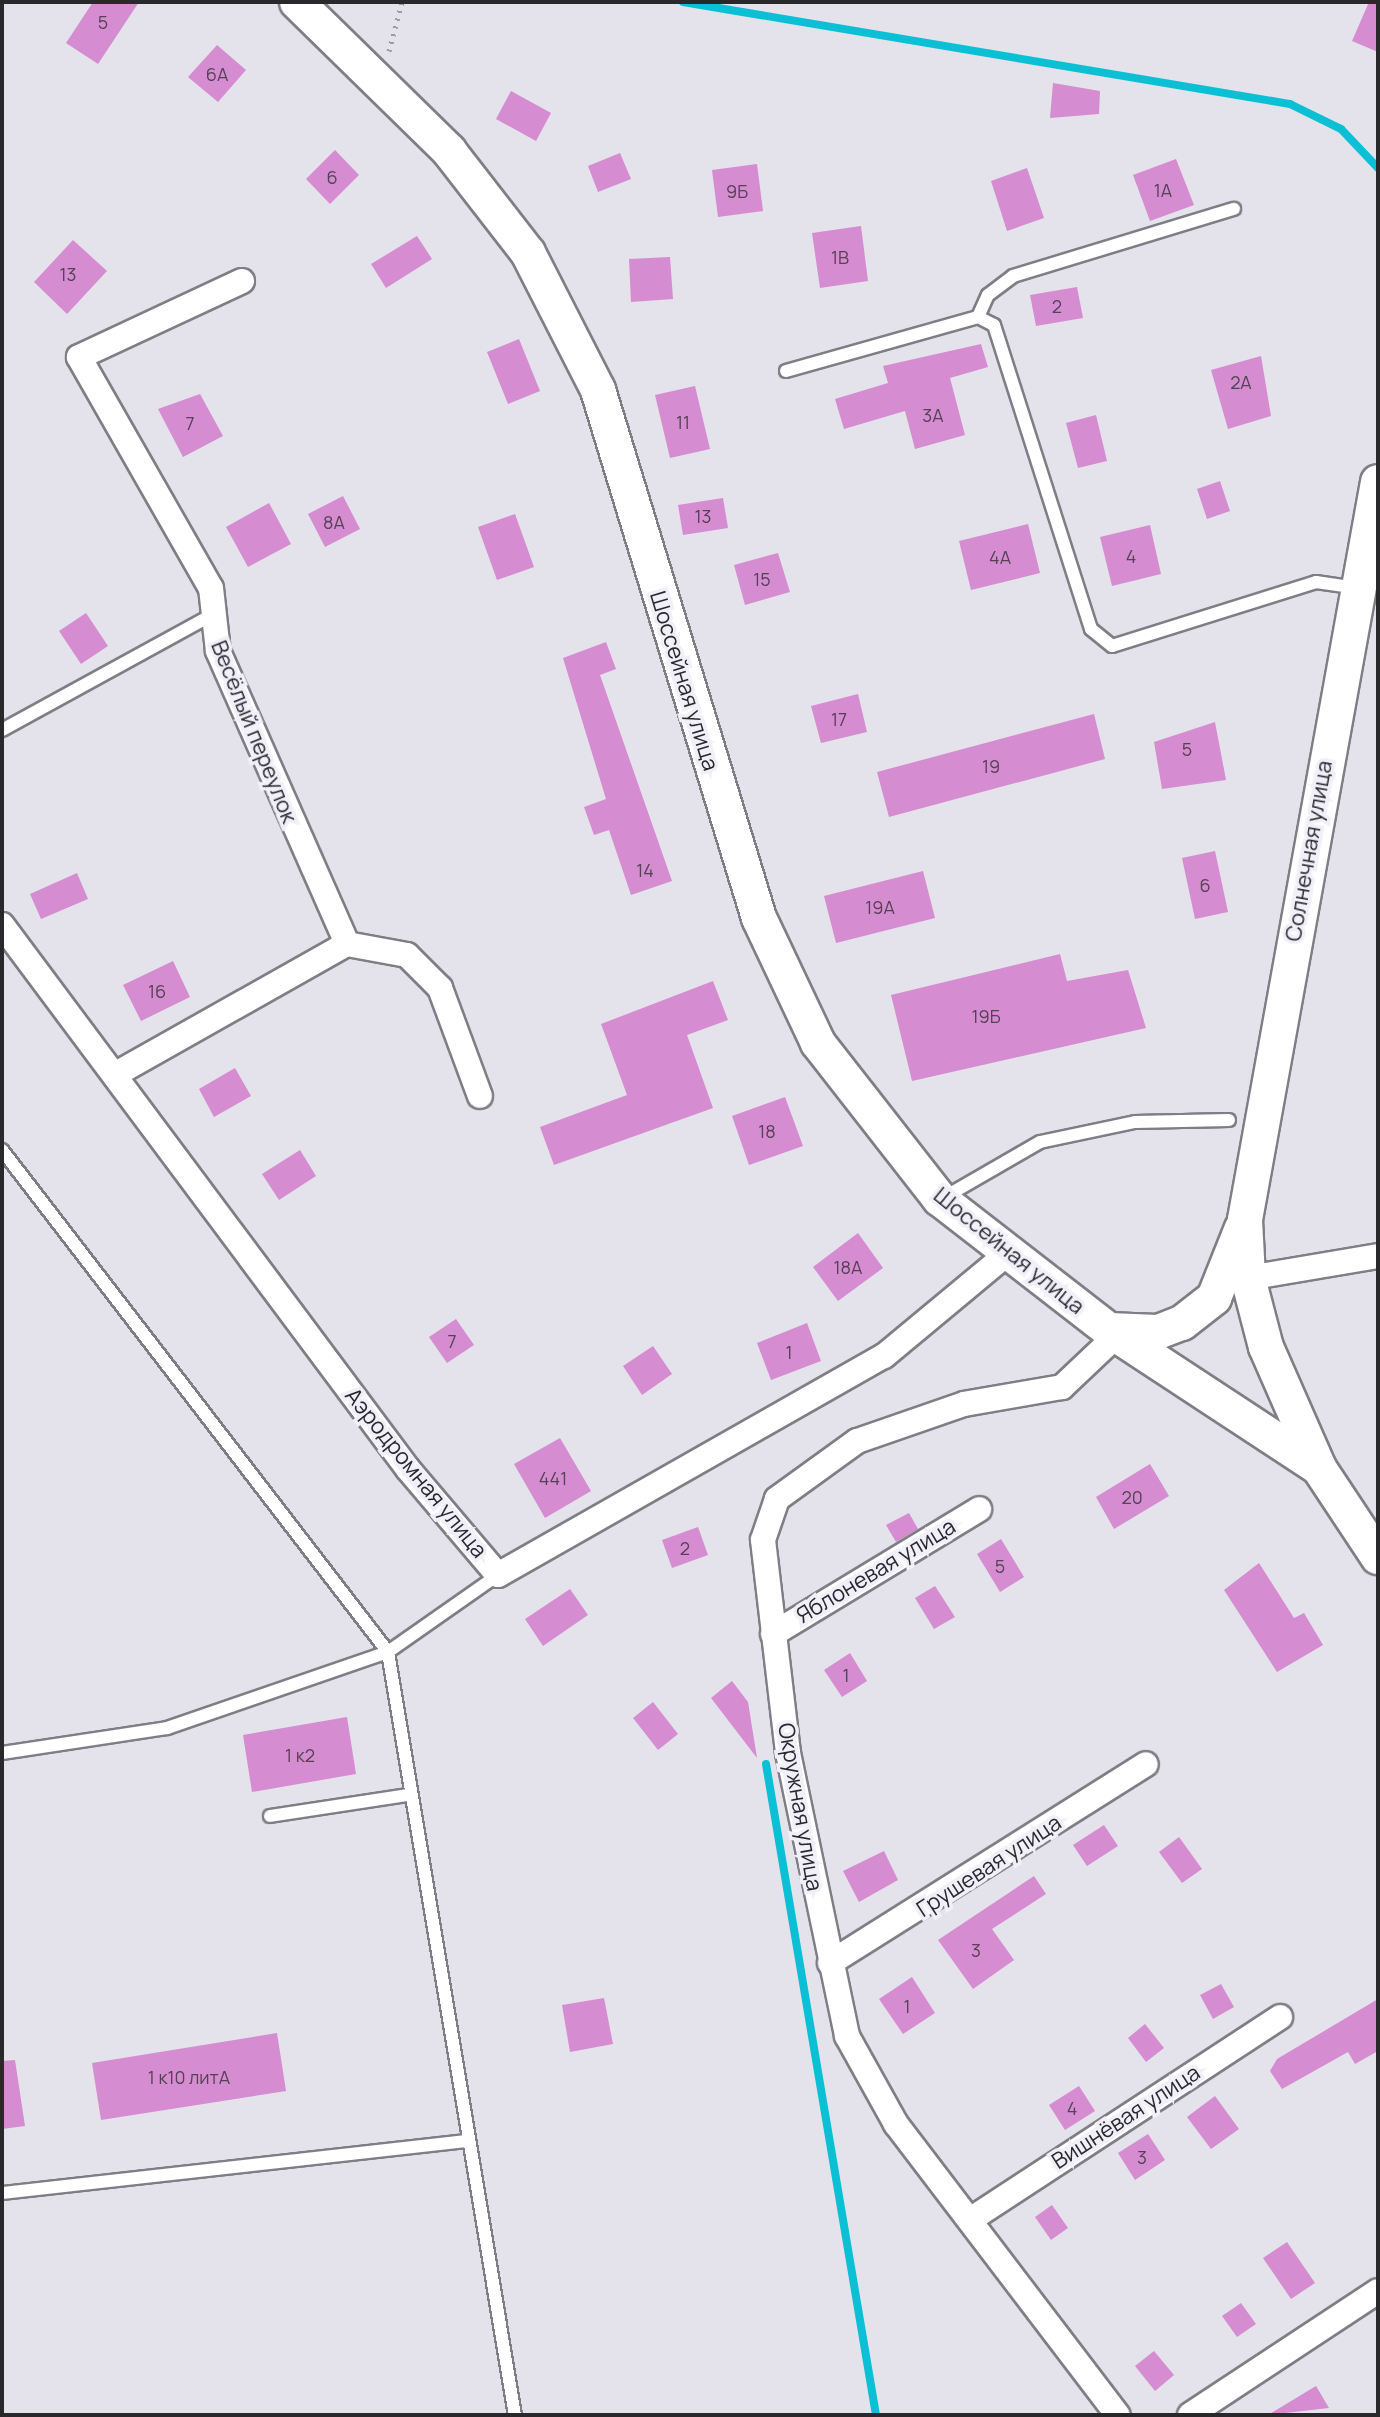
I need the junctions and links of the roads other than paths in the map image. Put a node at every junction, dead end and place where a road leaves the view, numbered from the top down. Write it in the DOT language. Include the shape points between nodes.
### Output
graph roads {
  1 [pos="297,2"];
  2 [pos="1234,209"];
  3 [pos="242,281"];
  4 [pos="978,317"];
  5 [pos="786,371"];
  6 [pos="1378,482"];
  7 [pos="1357,588"];
  8 [pos="212,615"];
  9 [pos="2,730"];
  10 [pos="2,925"];
  11 [pos="347,944"];
  12 [pos="116,1074"];
  13 [pos="480,1096"];
  14 [pos="1229,1120"];
  15 [pos="2,1150"];
  16 [pos="940,1199"];
  17 [pos="1245,1220"];
  18 [pos="1007,1254"];
  19 [pos="1378,1256"];
  20 [pos="1248,1278"];
  21 [pos="1113,1333"];
  22 [pos="1319,1468"];
  23 [pos="979,1509"];
  24 [pos="1378,1557"];
  25 [pos="498,1575"];
  26 [pos="773,1634"];
  27 [pos="388,1652"];
  28 [pos="2,1753"];
  29 [pos="1146,1764"];
  30 [pos="407,1795"];
  31 [pos="270,1816"];
  32 [pos="830,1963"];
  33 [pos="1280,2017"];
  34 [pos="467,2141"];
  35 [pos="2,2193"];
  36 [pos="973,2218"];
  37 [pos="1378,2291"];
  38 [pos="515,2415"];
  39 [pos="1118,2415"];
  40 [pos="1190,2415"];
  1 -- 16 [label="main road, Шоссейная улица" via="449,151 528,253 598,390 759,918 818,1043"];
  2 -- 4 [label="lane" via="1013,276 988,295"];
  3 -- 8 [label="street, Весёлый переулок" via="79,357 211,588"];
  4 -- 5 [label="lane"];
  4 -- 7 [label="lane" via="994,325 1003,344 1091,629 1112,646 1316,582"];
  6 -- 7 [label="main road, Солнечная улица"];
  7 -- 17 [label="main road, Солнечная улица"];
  8 -- 9 [label="lane"];
  8 -- 11 [label="street, Весёлый переулок" via="218,651"];
  10 -- 12 [label="street, Аэродромная улица"];
  11 -- 12 [label="street"];
  11 -- 13 [label="street" via="407,955 440,988"];
  12 -- 25 [label="street, Аэродромная улица" via="408,1469"];
  14 -- 16 [label="lane" via="1135,1122 1040,1142"];
  15 -- 27 [label="lane"];
  16 -- 18 [label="main road, Шоссейная улица"];
  17 -- 20 [label="main road"];
  17 -- 21 [label="main road" via="1214,1298 1158,1332"];
  18 -- 21 [label="main road, Шоссейная улица"];
  18 -- 25 [label="street, Аэродромная улица" via="884,1356"];
  19 -- 20 [label="street"];
  20 -- 22 [label="main road" via="1266,1347"];
  21 -- 22 [label="main road, Шоссейная улица"];
  21 -- 26 [label="street, Окружная улица" via="1062,1387 964,1404 857,1441 810,1468 777,1499 763,1540"];
  22 -- 24 [label="main road"];
  23 -- 26 [label="street, Яблоневая улица"];
  25 -- 27 [label="lane"];
  26 -- 32 [label="street, Окружная улица" via="788,1753"];
  27 -- 28 [label="lane" via="167,1728"];
  27 -- 30 [label="lane"];
  29 -- 32 [label="street, Грушевая улица"];
  30 -- 31 [label="lane"];
  30 -- 34 [label="lane"];
  32 -- 36 [label="street, Окружная улица" via="865,2077"];
  33 -- 36 [label="street, Вишнёвая улица"];
  34 -- 35 [label="lane"];
  34 -- 38 [label="lane"];
  36 -- 39 [label="street, Окружная улица"];
  37 -- 40 [label="street"];
}
